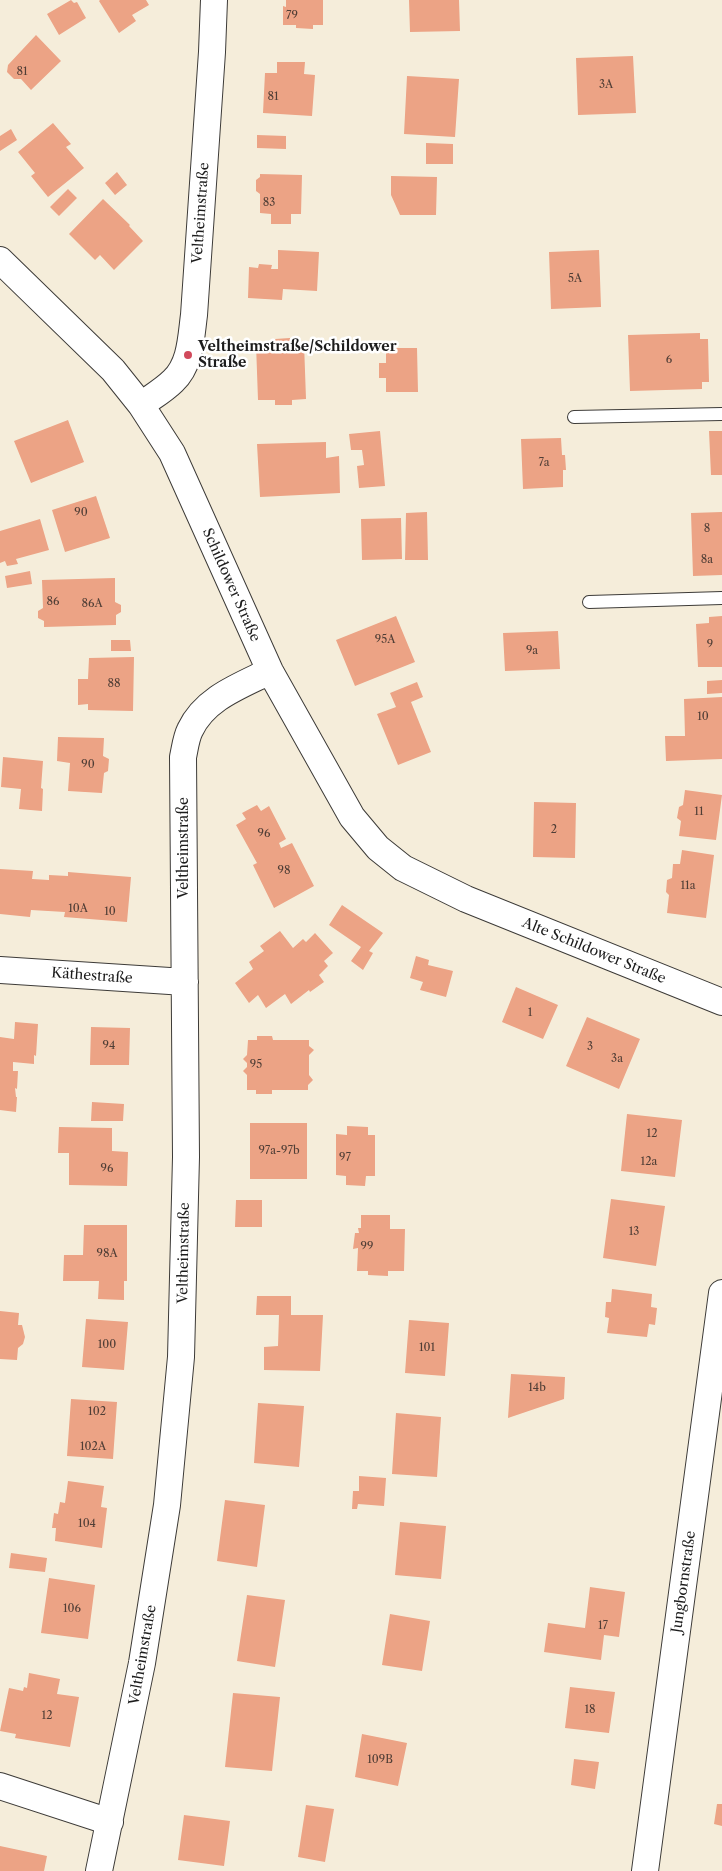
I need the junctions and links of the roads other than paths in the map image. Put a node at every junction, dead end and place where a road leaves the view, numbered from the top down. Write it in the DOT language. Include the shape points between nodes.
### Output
graph roads {
  1 [pos="214,0"];
  2 [pos="0,260"];
  3 [pos="141,404"];
  4 [pos="722,414"];
  5 [pos="574,417"];
  6 [pos="722,598"];
  7 [pos="589,602"];
  8 [pos="270,671"];
  9 [pos="466,899"];
  10 [pos="0,970"];
  11 [pos="185,982"];
  12 [pos="722,1002"];
  13 [pos="722,1293"];
  14 [pos="0,1786"];
  15 [pos="110,1822"];
  16 [pos="99,1871"];
  17 [pos="645,1871"];
  1 -- 3 [label="street, Veltheimstraße" via="194,315 188,355 174,380"];
  2 -- 3 [label="street, Schildower Straße" via="113,370"];
  3 -- 8 [label="street, Schildower Straße" via="172,453"];
  4 -- 5 [label="lane"];
  6 -- 7 [label="lane"];
  8 -- 9 [label="street, Schildower Straße" via="352,817 378,848 403,868"];
  8 -- 11 [label="street, Veltheimstraße" via="211,703 198,715 189,732 183,757"];
  9 -- 12 [label="street, Alte Schildower Straße"];
  10 -- 11 [label="street, Käthestraße"];
  11 -- 15 [label="street, Veltheimstraße" via="186,1157 181,1357 166,1514 137,1693"];
  13 -- 17 [label="street, Jungbornstraße"];
  14 -- 15 [label="street"];
  15 -- 16 [label="street, Veltheimstraße"];
}
